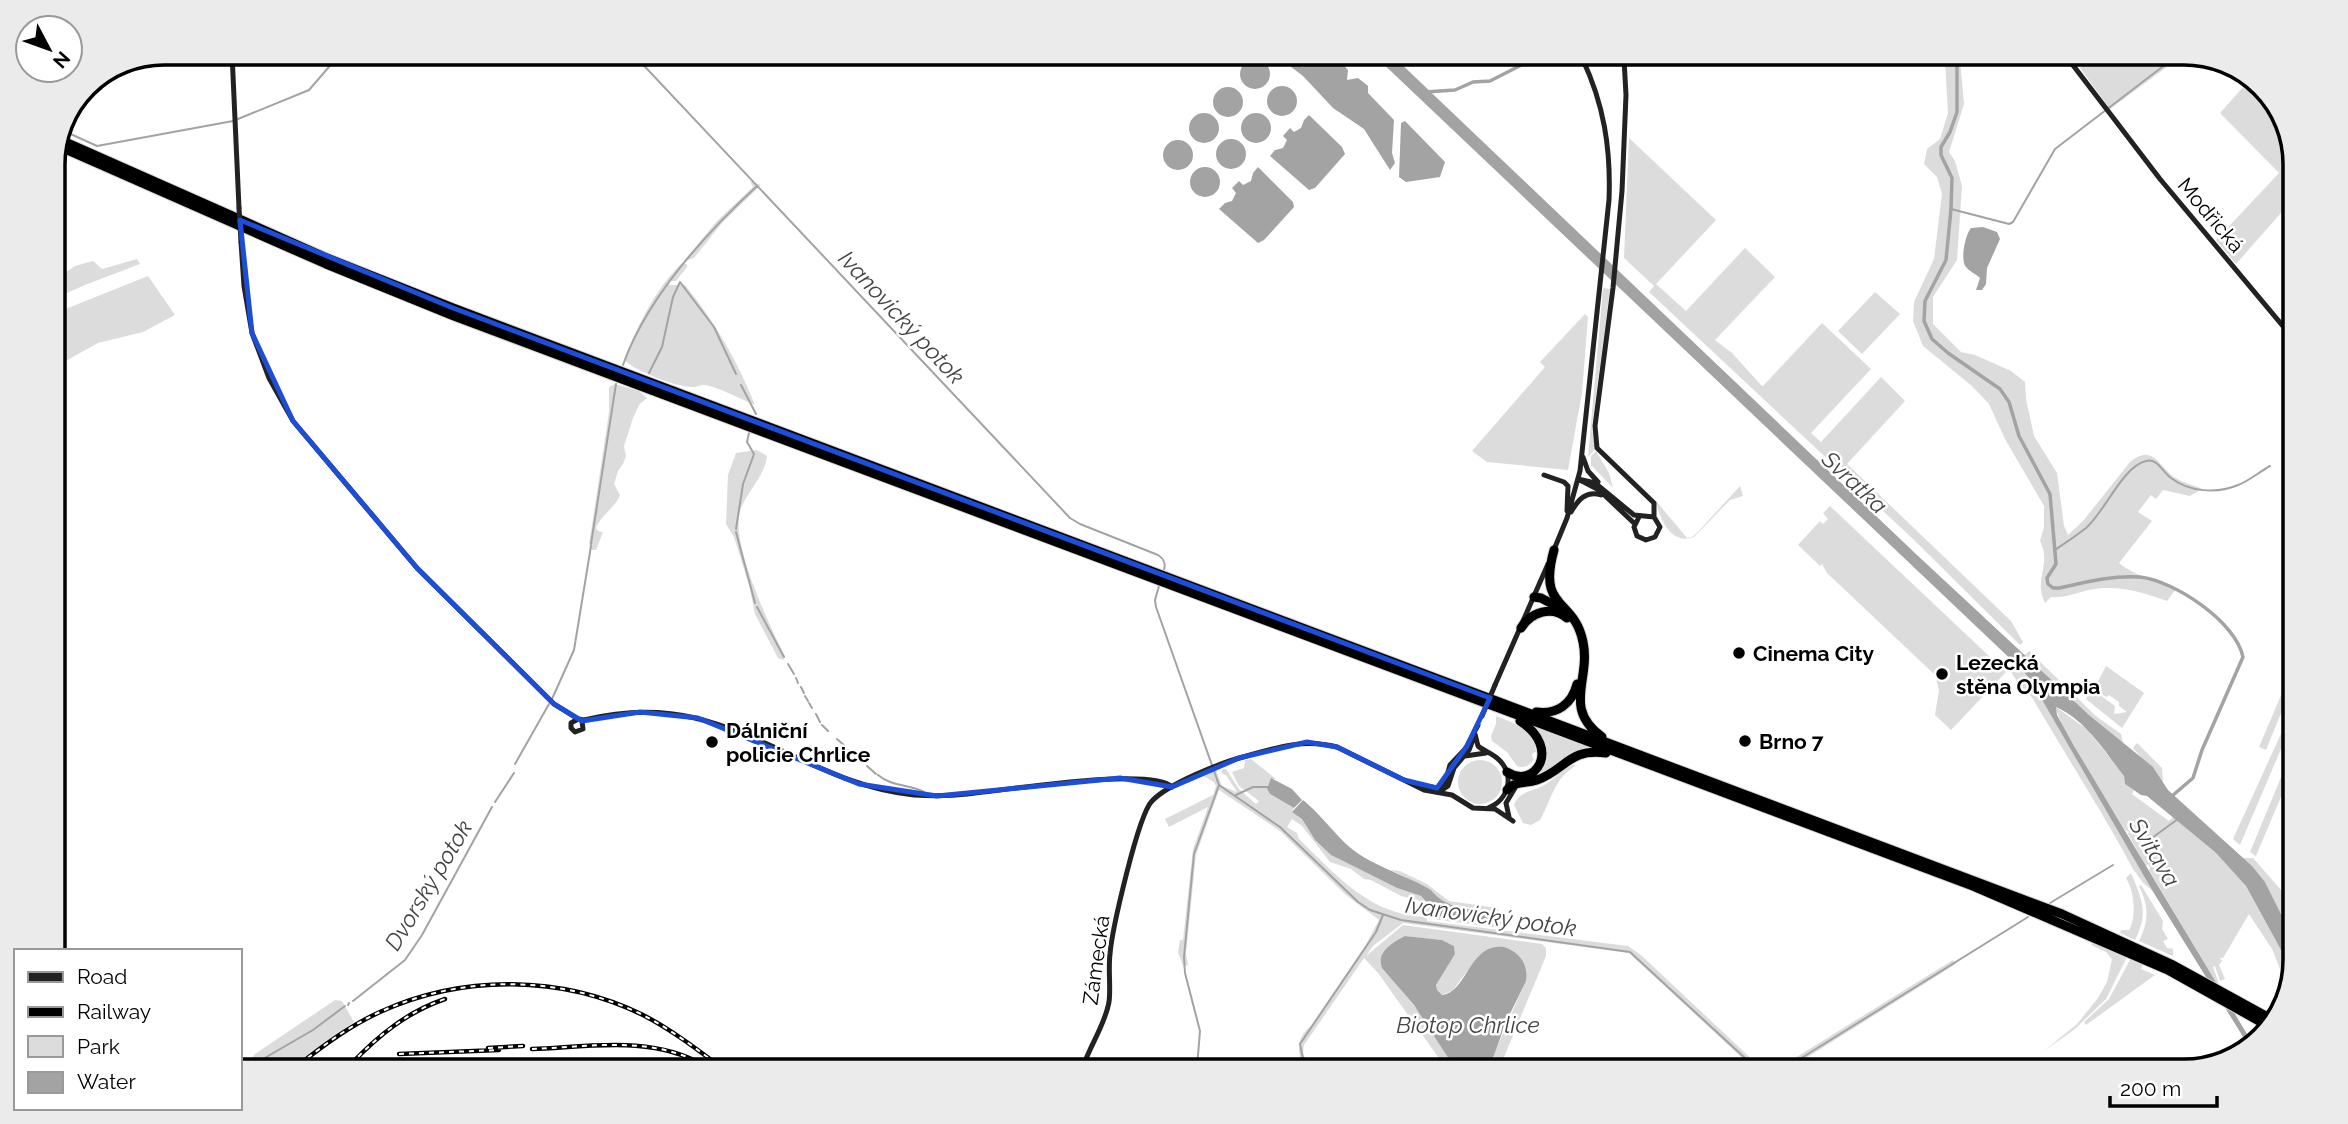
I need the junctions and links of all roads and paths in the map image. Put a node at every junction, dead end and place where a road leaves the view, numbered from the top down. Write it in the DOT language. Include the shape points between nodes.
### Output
graph roads {
  1 [pos="233,65"];
  2 [pos="1584,65"];
  3 [pos="1624,65"];
  4 [pos="2072,65"];
  5 [pos="67,143"];
  6 [pos="66,150"];
  7 [pos="2283,325"];
  8 [pos="1583,454"];
  9 [pos="1544,475"];
  10 [pos="1578,480"];
  11 [pos="1604,493"];
  12 [pos="1639,517"];
  13 [pos="1654,517"];
  14 [pos="1567,518"];
  15 [pos="1634,524"];
  16 [pos="1554,550"];
  17 [pos="1534,597"];
  18 [pos="1556,611"];
  19 [pos="1521,628"];
  20 [pos="1579,631"];
  21 [pos="1497,708"];
  22 [pos="1520,710"];
  23 [pos="600,718"];
  24 [pos="577,720"];
  25 [pos="1478,725"];
  26 [pos="584,728"];
  27 [pos="1475,734"];
  28 [pos="1620,751"];
  29 [pos="1491,754"];
  30 [pos="1462,758"];
  31 [pos="1507,772"];
  32 [pos="1452,776"];
  33 [pos="1404,780"];
  34 [pos="1526,782"];
  35 [pos="1172,787"];
  36 [pos="1432,792"];
  37 [pos="1505,794"];
  38 [pos="1457,797"];
  39 [pos="1488,808"];
  40 [pos="1508,817"];
  41 [pos="2266,1016"];
  42 [pos="2261,1022"];
  43 [pos="1086,1059"];
  1 -- 24 [label="street, bridge" via="244,286 252,333 269,378 293,421 417,568 552,702"];
  2 -- 8 [label="street" via="1609,144 1610,180"];
  3 -- 13 [label="street" via="1616,263 1595,442 1653,502"];
  4 -- 7 [label="street, Modřická" via="2160,179"];
  5 -- 22 [label="highway" via="327,258 453,308"];
  6 -- 21 [label="highway" via="454,316"];
  8 -- 10 [label="street"];
  8 -- 11 [label="street" via="1588,471"];
  9 -- 14 [label="street" via="1568,486"];
  10 -- 11 [label="street"];
  10 -- 14 [label="street"];
  11 -- 12 [label="street"];
  11 -- 14 [label="street" via="1578,500"];
  11 -- 15 [label="street"];
  12 -- 13 [label="street"];
  12 -- 15 [label="street"];
  13 -- 15 [label="street" via="1660,527 1653,539 1638,537"];
  14 -- 16 [label="street"];
  16 -- 17 [label="street"];
  16 -- 20 [label="highway" via="1550,589"];
  17 -- 18 [label="highway"];
  17 -- 19 [label="street"];
  17 -- 20 [label="highway" via="1561,609"];
  18 -- 19 [label="highway" via="1533,616"];
  18 -- 22 [label="highway" via="1569,620 1579,639 1581,665 1576,688 1568,702 1554,712"];
  19 -- 25 [label="street, bridge"];
  20 -- 28 [label="highway" via="1585,654 1581,713 1594,732"];
  21 -- 28 [label="highway"];
  21 -- 31 [label="highway" via="1532,730 1543,751 1540,764 1529,774 1518,777"];
  22 -- 28 [label="highway"];
  23 -- 24 [label="street"];
  23 -- 26 [label="street"];
  23 -- 35 [label="street" via="640,712 698,719 852,781 906,794 960,795 1120,778"];
  24 -- 26 [label="street"];
  24 -- 26 [label="street" via="570,727 575,732"];
  25 -- 27 [label="street"];
  25 -- 33 [label="street" via="1450,765 1443,785 1430,788"];
  27 -- 29 [label="street" via="1478,746"];
  27 -- 30 [label="street"];
  28 -- 34 [label="highway" via="1580,754"];
  28 -- 41 [label="highway" via="2062,914 2195,976"];
  28 -- 42 [label="highway" via="2059,922 2168,970"];
  29 -- 30 [label="street"];
  29 -- 31 [label="street"];
  30 -- 32 [label="street"];
  31 -- 37 [label="street"];
  32 -- 36 [label="street" via="1444,790"];
  32 -- 38 [label="street"];
  33 -- 35 [label="street" via="1337,747 1307,742 1213,767"];
  33 -- 36 [label="street"];
  34 -- 37 [label="highway" via="1515,783"];
  34 -- 40 [label="street" via="1509,797"];
  35 -- 43 [label="street, Zámecká" via="1153,799 1143,815 1112,937 1108,1006"];
  36 -- 38 [label="street"];
  37 -- 39 [label="street"];
  37 -- 40 [label="street" via="1503,810"];
  38 -- 39 [label="street" via="1473,808"];
  39 -- 40 [label="street" via="1513,821"];
}
